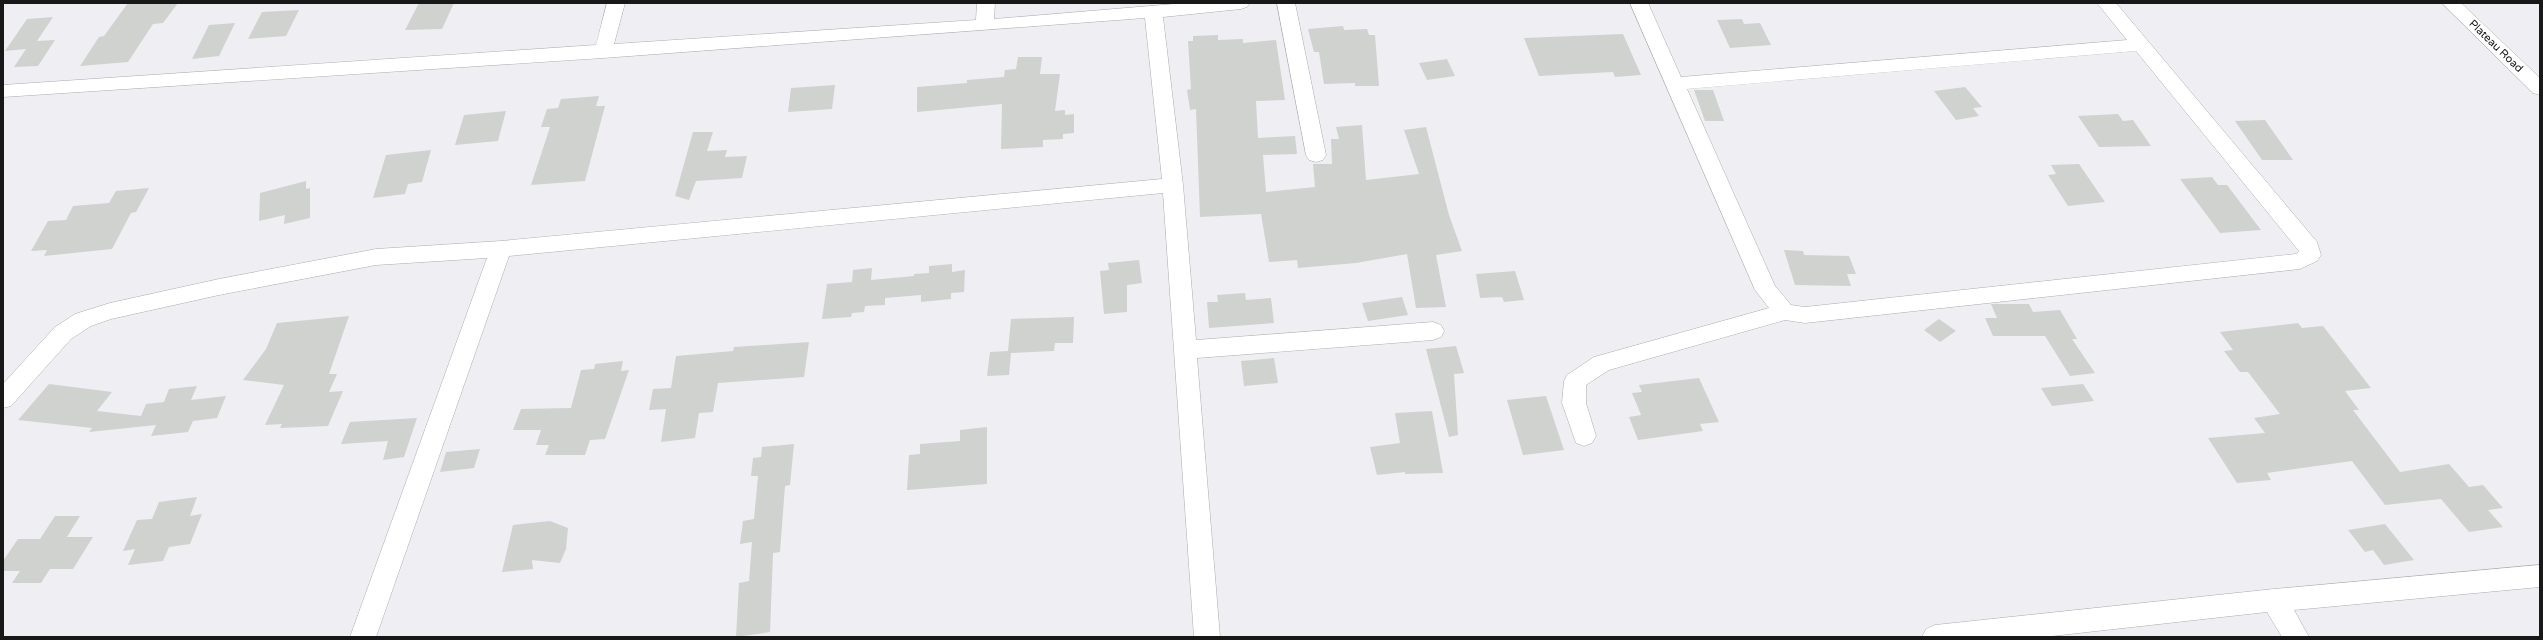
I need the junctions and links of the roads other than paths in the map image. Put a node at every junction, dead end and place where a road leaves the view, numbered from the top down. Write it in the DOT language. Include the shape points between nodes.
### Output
graph roads {
  1 [pos="616,3"];
  2 [pos="986,3"];
  3 [pos="1241,3"];
  4 [pos="1286,3"];
  5 [pos="1639,3"];
  6 [pos="2106,3"];
  7 [pos="2451,3"];
  8 [pos="1153,12"];
  9 [pos="985,25"];
  10 [pos="2140,45"];
  11 [pos="603,52"];
  12 [pos="1675,84"];
  13 [pos="2539,87"];
  14 [pos="3,92"];
  15 [pos="1316,155"];
  16 [pos="1173,185"];
  17 [pos="500,249"];
  18 [pos="1785,312"];
  19 [pos="1433,331"];
  20 [pos="1185,350"];
  21 [pos="3,399"];
  22 [pos="1584,436"];
  23 [pos="2540,576"];
  24 [pos="2274,600"];
  25 [pos="363,637"];
  26 [pos="1208,637"];
  27 [pos="1935,637"];
  28 [pos="2296,637"];
  1 -- 11 [label="street"];
  2 -- 9 [label="street"];
  3 -- 8 [label="street"];
  4 -- 15 [label="street"];
  5 -- 12 [label="street"];
  6 -- 10 [label="street"];
  7 -- 13 [label="street, Plateau Road"];
  8 -- 9 [label="street"];
  8 -- 16 [label="street"];
  9 -- 11 [label="street"];
  10 -- 12 [label="street"];
  10 -- 18 [label="street" via="2310,246 2310,255 2300,261 1805,315"];
  11 -- 14 [label="street"];
  12 -- 18 [label="street" via="1766,290"];
  16 -- 17 [label="street"];
  16 -- 20 [label="street"];
  17 -- 21 [label="street" via="376,257 110,311 84,320 63,333"];
  17 -- 25 [label="street"];
  18 -- 22 [label="street" via="1602,363 1575,380 1574,403"];
  19 -- 20 [label="street"];
  20 -- 26 [label="street"];
  23 -- 24 [label="street"];
  24 -- 27 [label="street"];
  24 -- 28 [label="street"];
}
